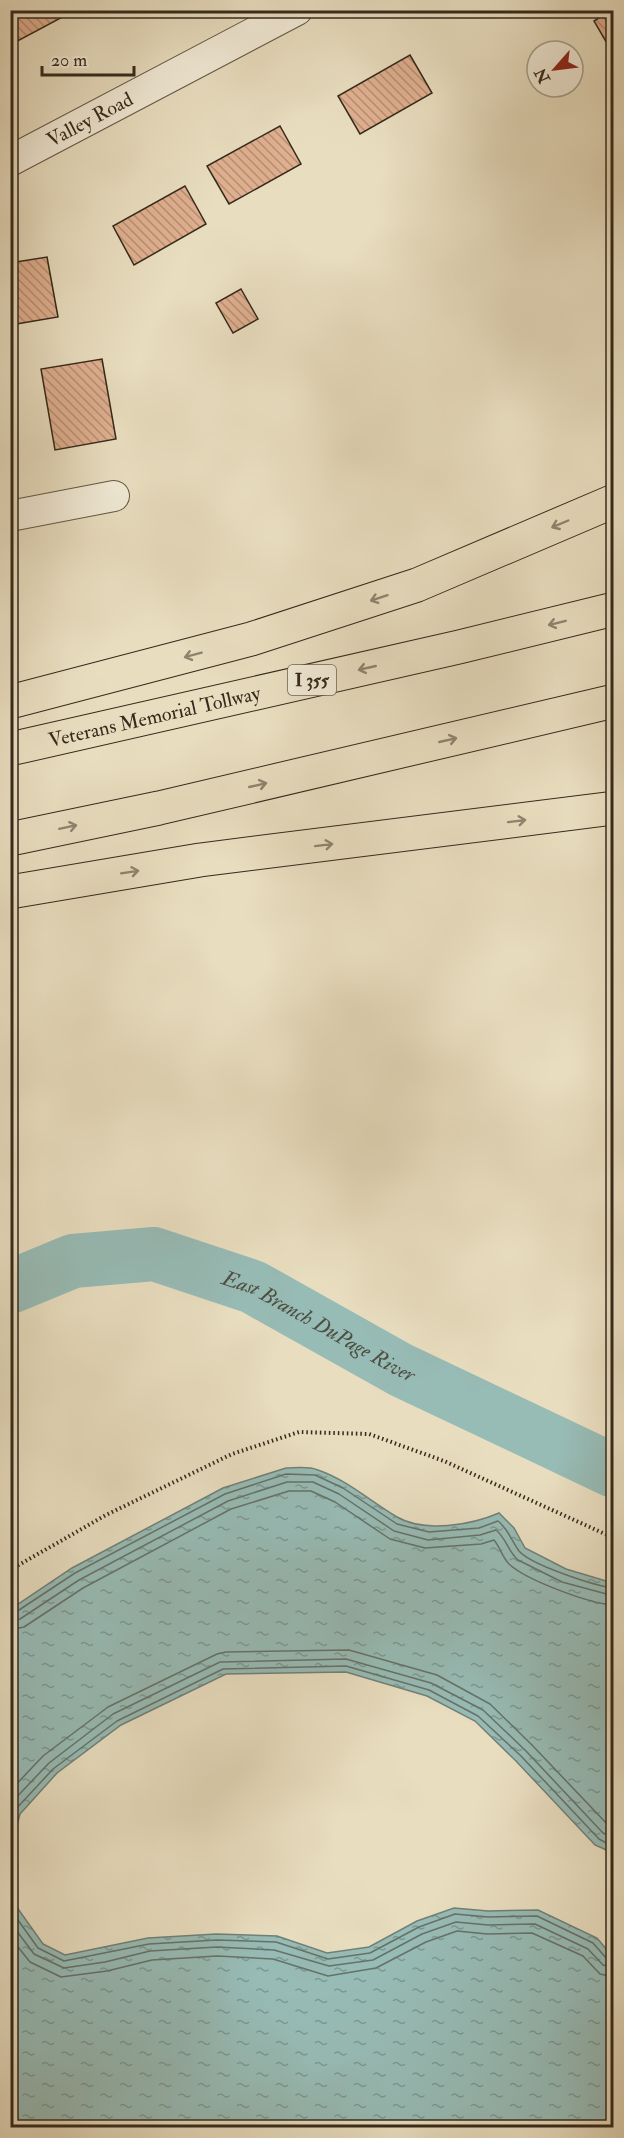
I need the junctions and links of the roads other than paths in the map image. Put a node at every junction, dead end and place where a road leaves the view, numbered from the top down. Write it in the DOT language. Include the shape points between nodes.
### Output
graph roads {
  1 [pos="297,10"];
  2 [pos="10,161"];
  3 [pos="114,496"];
  4 [pos="614,501"];
  5 [pos="10,516"];
  6 [pos="614,609"];
  7 [pos="10,702"];
  8 [pos="614,702"];
  9 [pos="10,749"];
  10 [pos="614,808"];
  11 [pos="10,839"];
  12 [pos="10,892"];
  1 -- 2 [label="street, Valley Road"];
  3 -- 5 [label="street"];
  4 -- 7 [label="highway, one-way" via="417,585 251,639"];
  6 -- 9 [label="highway, Veterans Memorial Tollway / I 355, one-way"];
  11 -- 8 [label="highway, one-way"];
  12 -- 10 [label="highway, one-way" via="200,860"];
}
